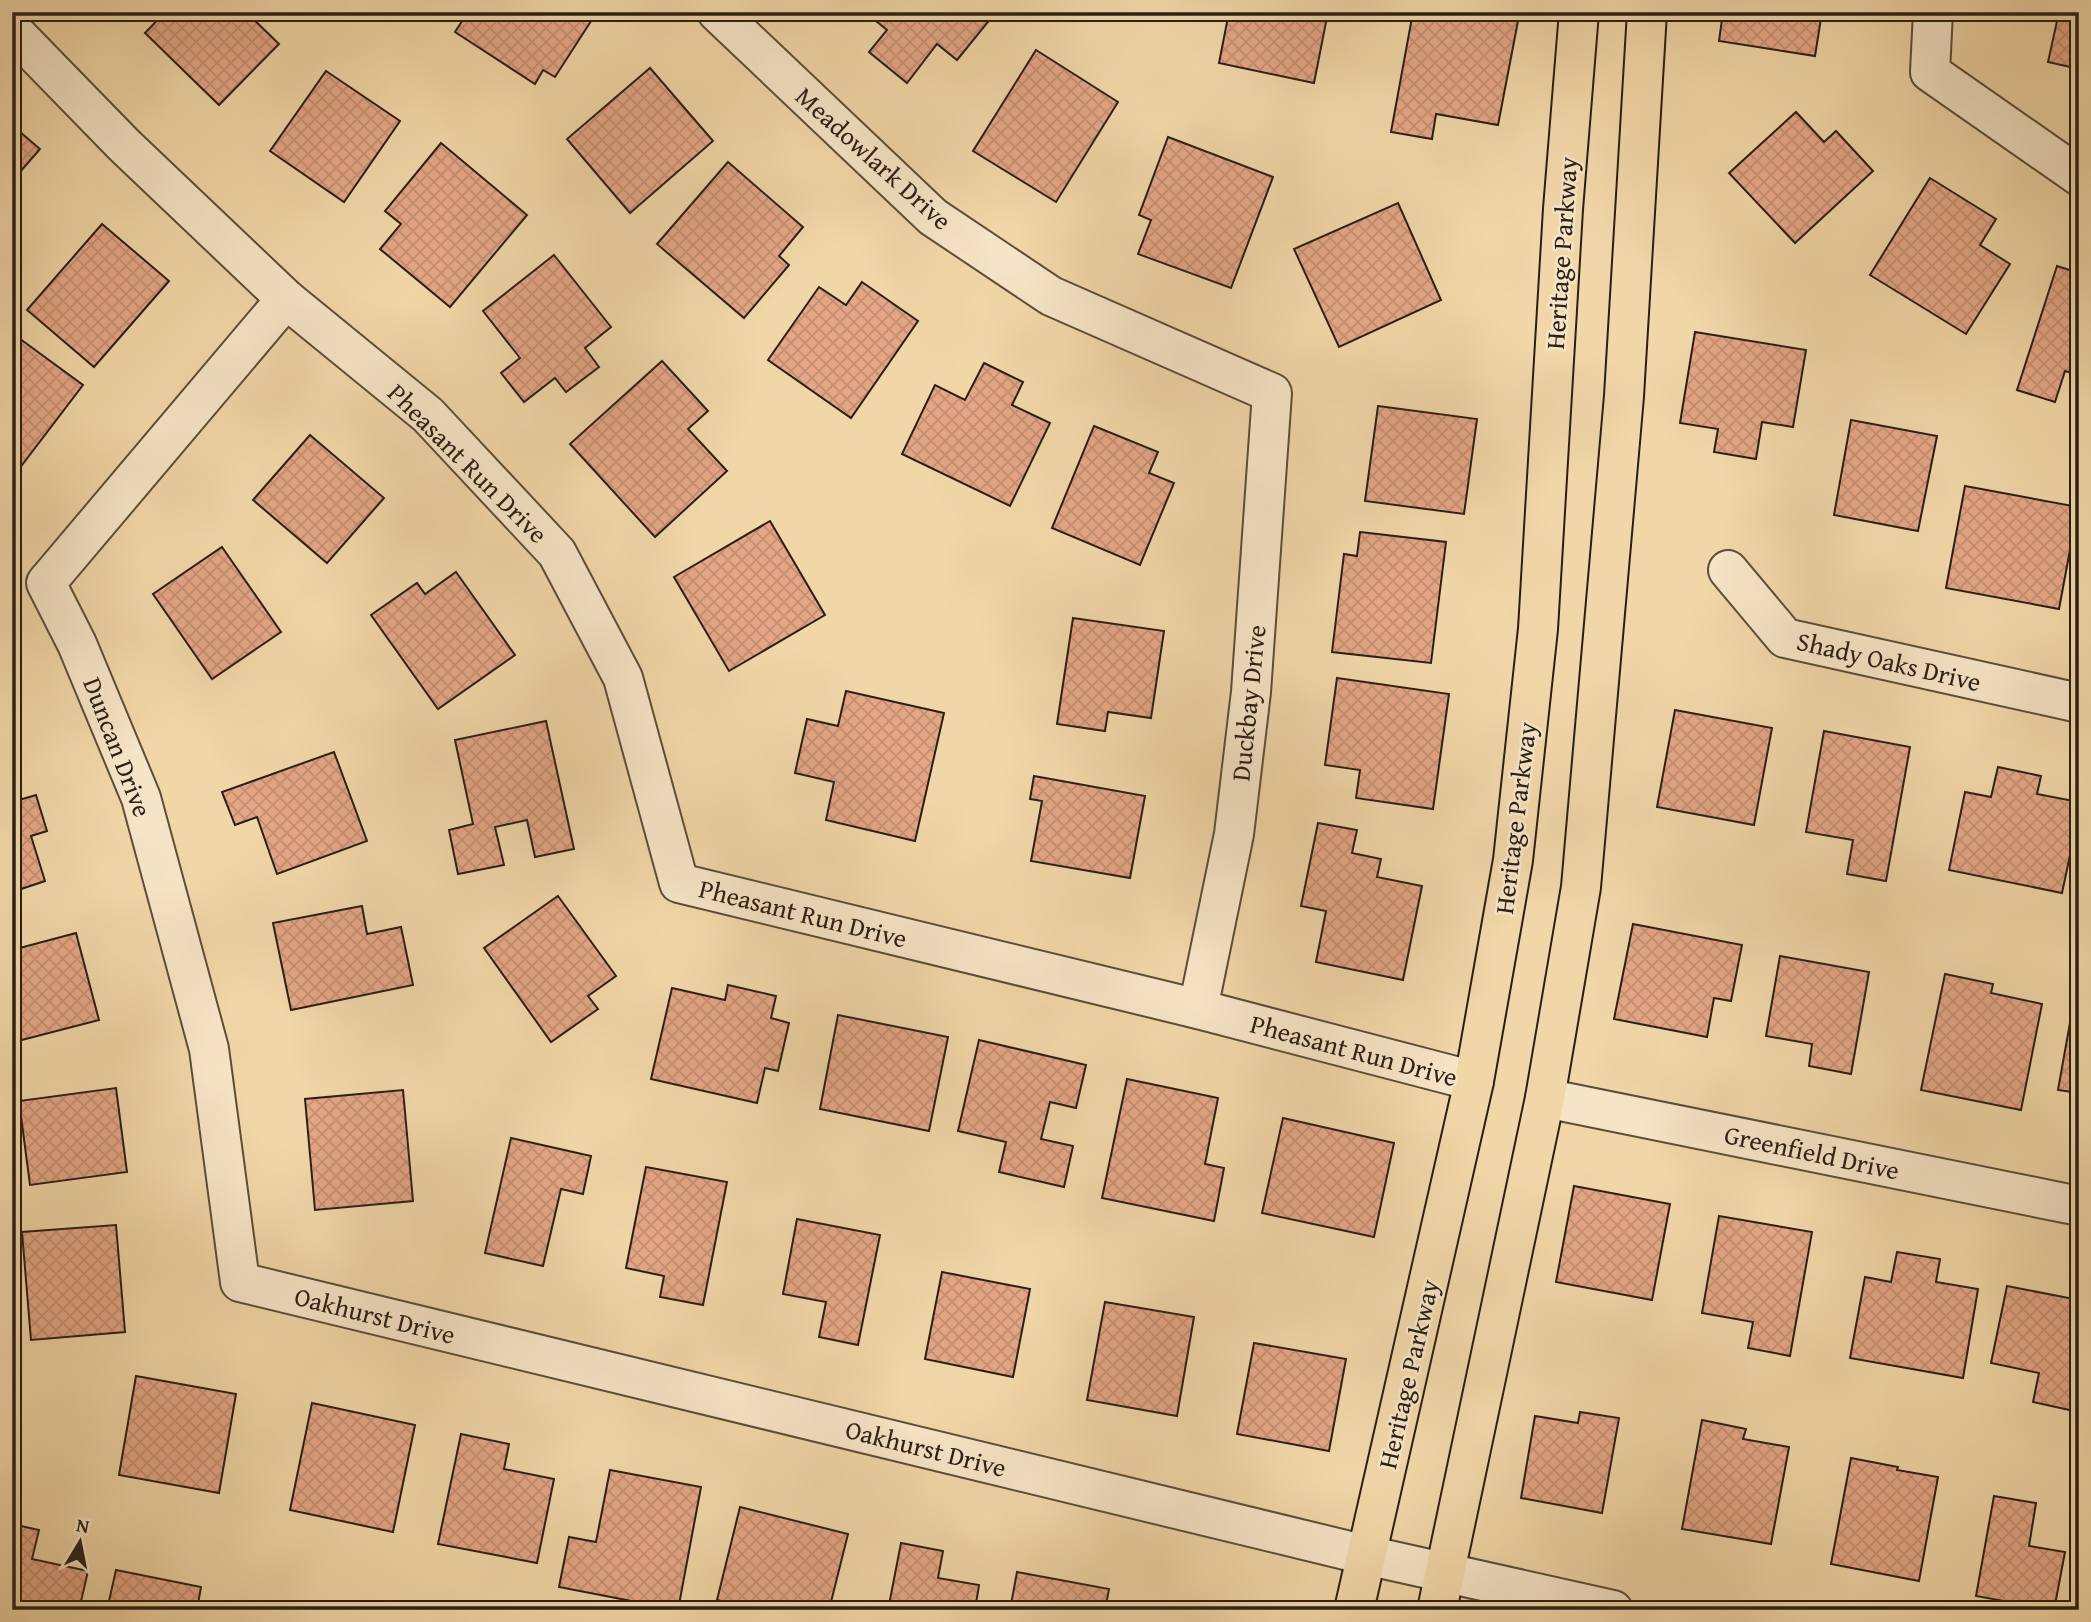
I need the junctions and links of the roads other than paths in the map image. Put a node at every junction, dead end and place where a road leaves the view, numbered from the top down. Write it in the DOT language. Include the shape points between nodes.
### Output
graph roads {
  1 [pos="718,12"];
  2 [pos="1579,12"];
  3 [pos="1647,12"];
  4 [pos="1933,12"];
  5 [pos="12,30"];
  6 [pos="2079,176"];
  7 [pos="286,299"];
  8 [pos="1272,393"];
  9 [pos="1728,570"];
  10 [pos="2079,703"];
  11 [pos="1198,1009"];
  12 [pos="1474,1081"];
  13 [pos="1545,1098"];
  14 [pos="2079,1206"];
  15 [pos="240,1282"];
  16 [pos="1366,1555"];
  17 [pos="1445,1573"];
  18 [pos="1354,1610"];
  19 [pos="1437,1610"];
  20 [pos="1613,1610"];
  1 -- 8 [label="street, Meadowlark Drive" via="933,217 1051,296"];
  2 -- 12 [label="main road, Heritage Parkway" via="1538,629 1513,860"];
  3 -- 13 [label="main road" via="1624,396 1581,887"];
  4 -- 6 [label="street" via="1930,72"];
  5 -- 7 [label="street, Pheasant Run Drive" via="124,145"];
  7 -- 11 [label="street, Pheasant Run Drive" via="428,415 557,552 623,678 679,883"];
  7 -- 15 [label="street, Duncan Drive" via="46,583 78,644 141,798 209,1049"];
  8 -- 11 [label="street, Duckbay Drive" via="1251,692 1234,834"];
  9 -- 10 [label="street, Shady Oaks Drive" via="1785,638"];
  11 -- 12 [label="street, Pheasant Run Drive"];
  12 -- 16 [label="main road, Heritage Parkway"];
  13 -- 14 [label="street, Greenfield Drive"];
  13 -- 17 [label="main road"];
  15 -- 16 [label="street, Oakhurst Drive"];
  16 -- 17 [label="street, Oakhurst Drive"];
  16 -- 18 [label="main road, Heritage Parkway"];
  17 -- 19 [label="main road"];
  17 -- 20 [label="street, Oakhurst Drive"];
}
